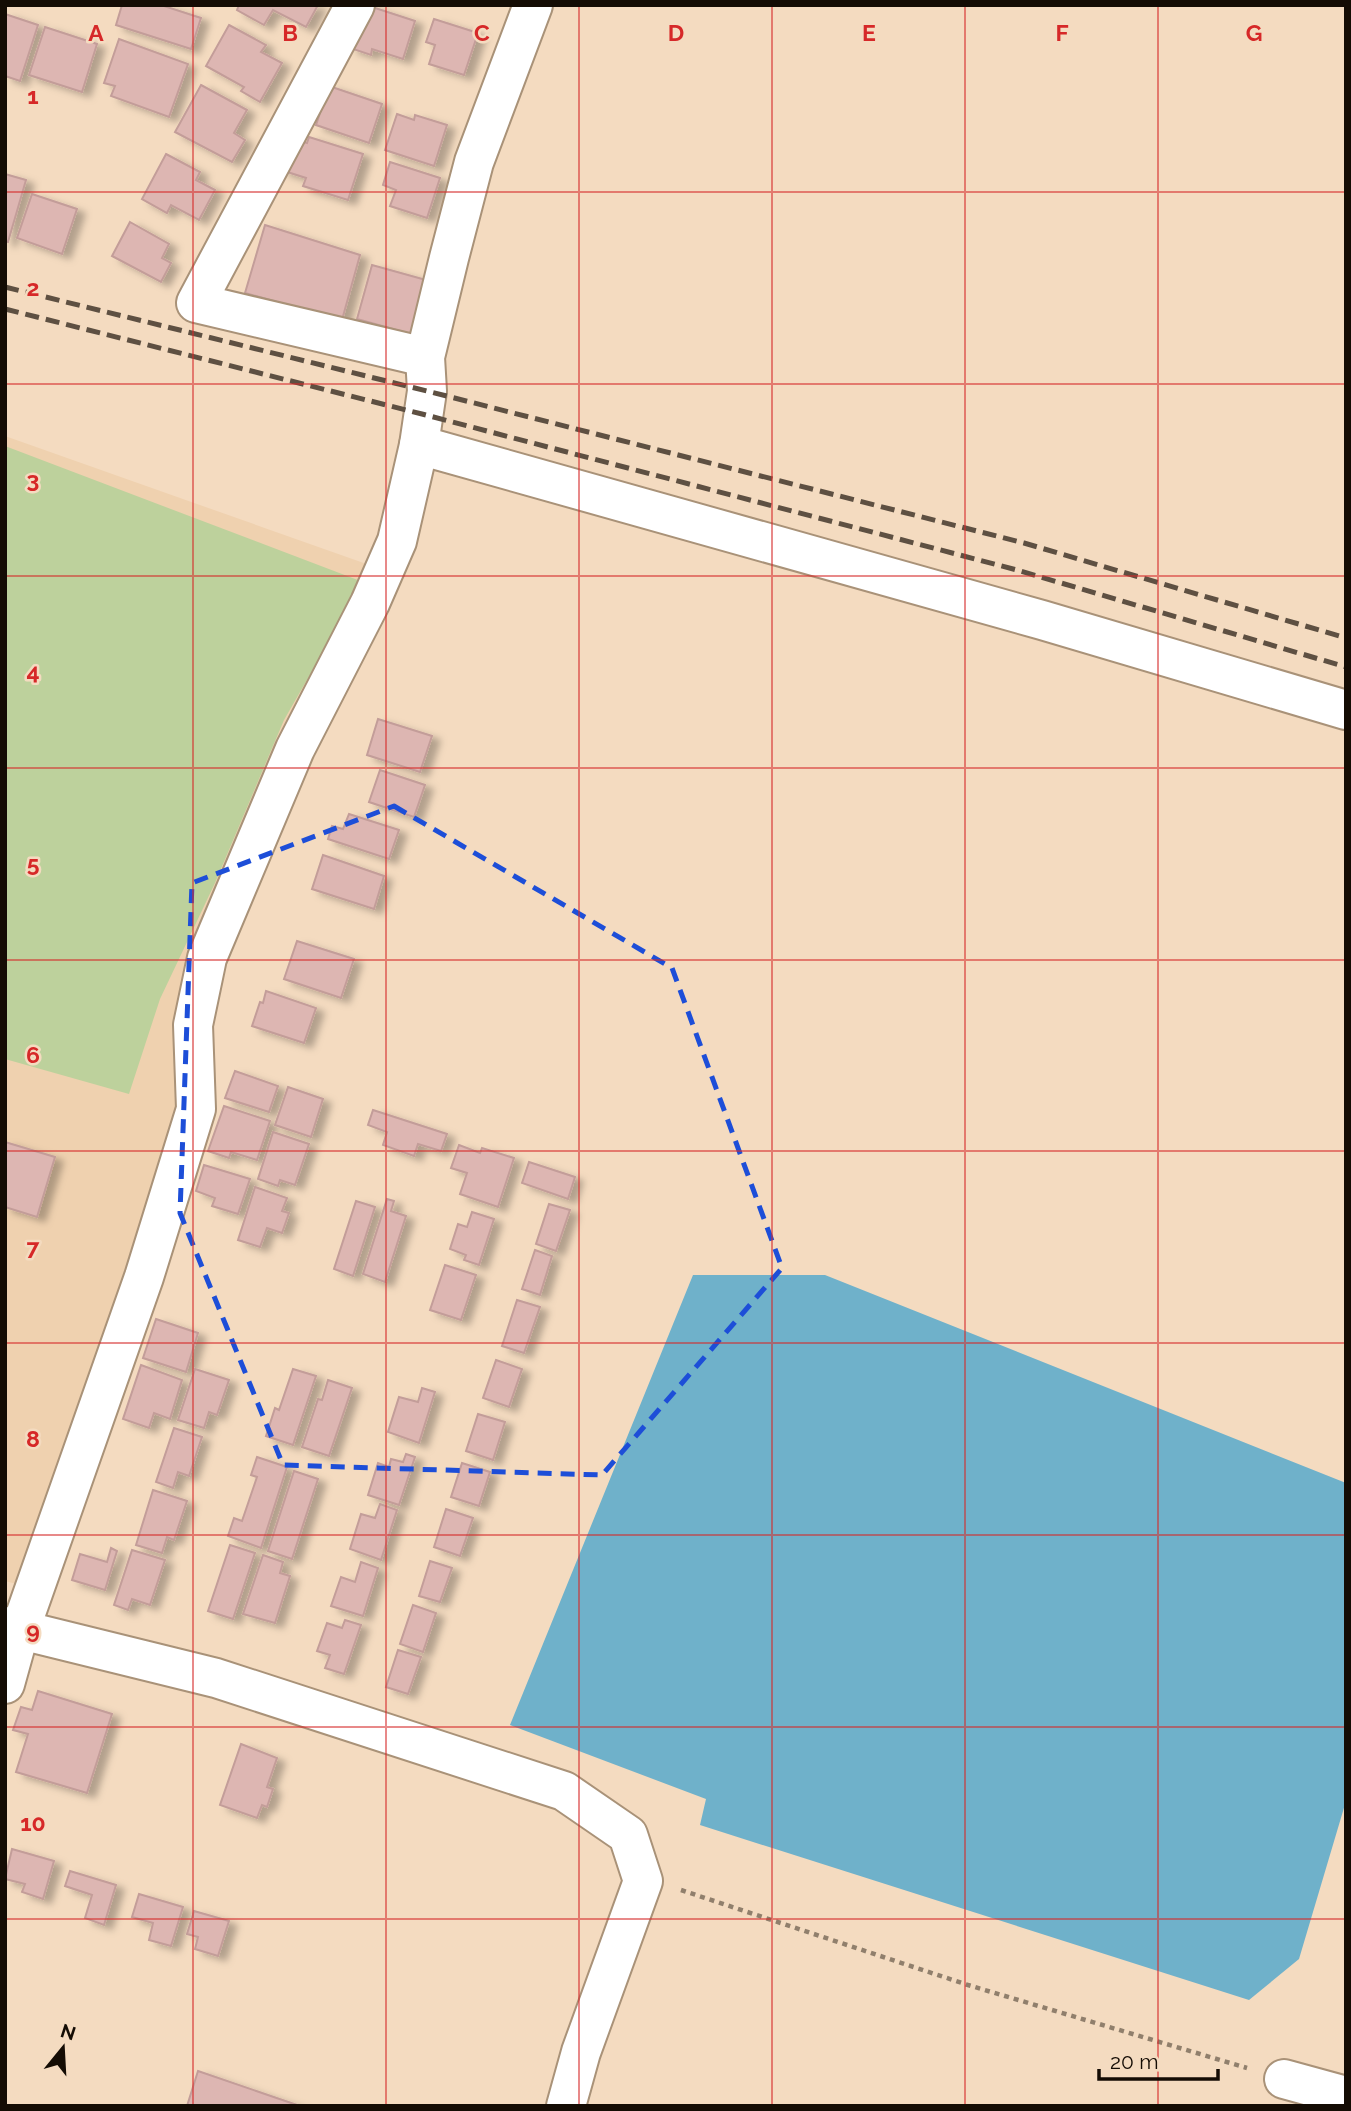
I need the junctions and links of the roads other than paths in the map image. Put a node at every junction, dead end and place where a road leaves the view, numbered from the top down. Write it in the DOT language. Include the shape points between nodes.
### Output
graph roads {
  1 [pos="355,5"];
  2 [pos="533,5"];
  3 [pos="425,357"];
  4 [pos="419,445"];
  5 [pos="1346,710"];
  6 [pos="13,1628"];
  7 [pos="5,1684"];
  8 [pos="1284,2078"];
  9 [pos="1346,2096"];
  10 [pos="566,2106"];
  1 -- 3 [label="street" via="196,303"];
  2 -- 3 [label="street" via="474,162"];
  3 -- 4 [label="street" via="428,391"];
  4 -- 5 [label="street"];
  4 -- 6 [label="street" via="397,541 295,749 207,958 193,1026 196,1109 144,1277"];
  6 -- 7 [label="street"];
  6 -- 10 [label="street" via="216,1678 564,1791 628,1835 643,1881"];
  8 -- 9 [label="street"];
}
